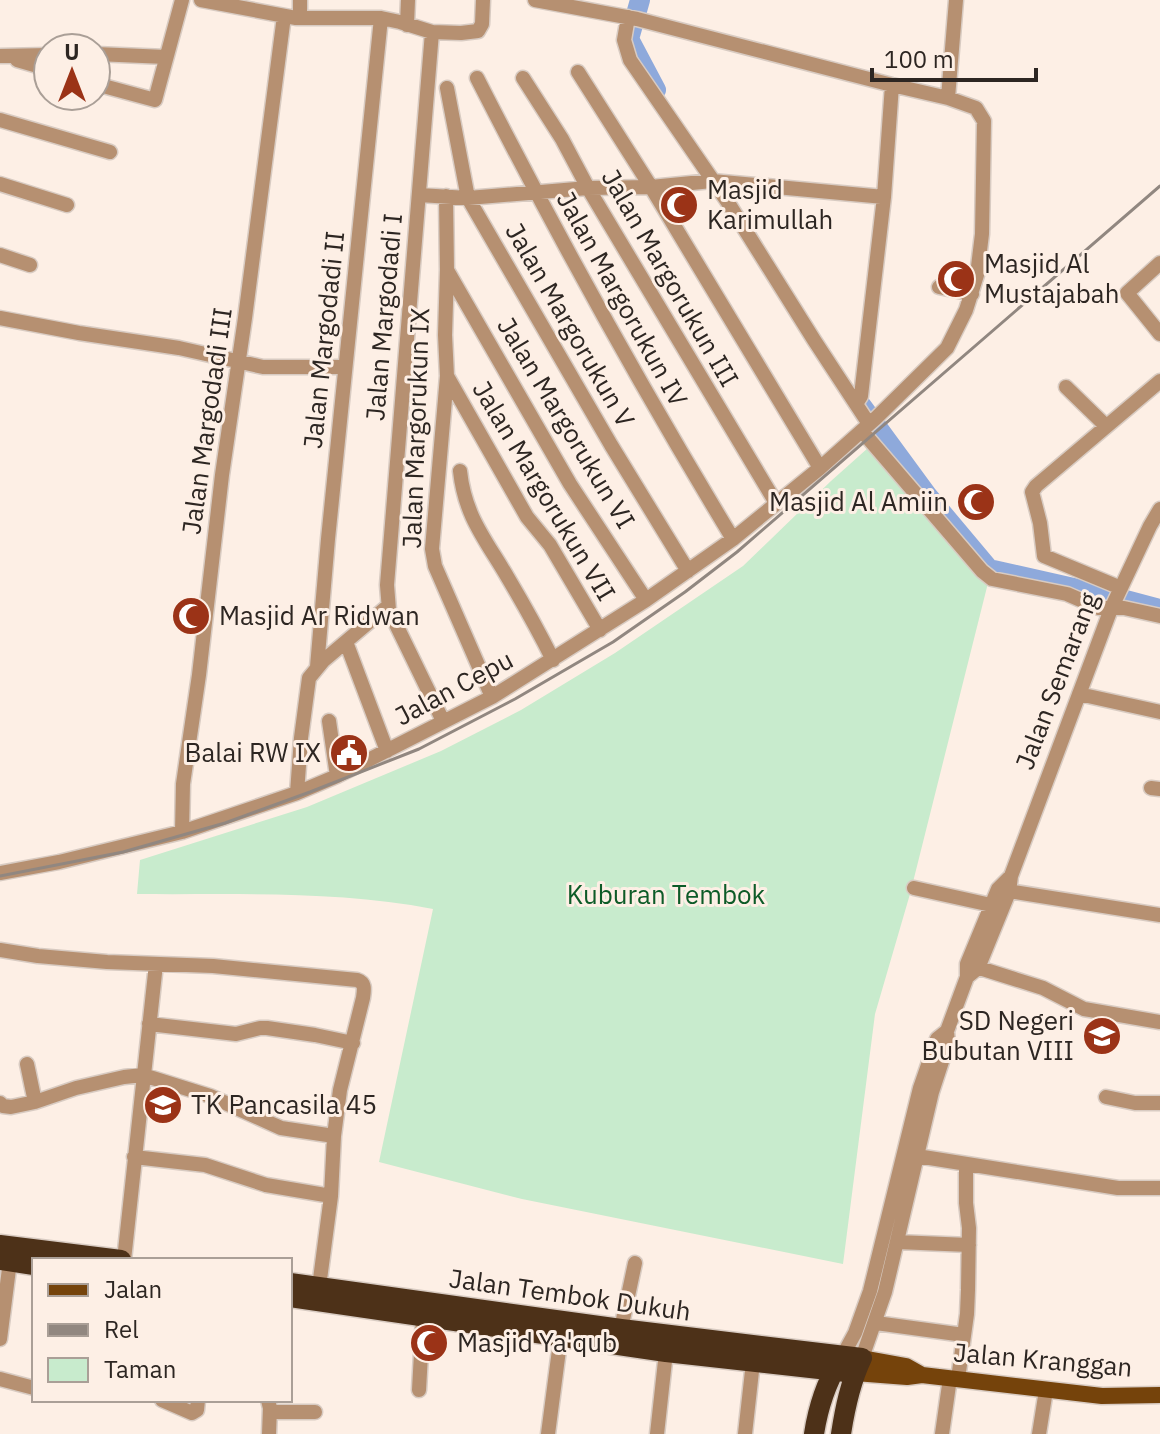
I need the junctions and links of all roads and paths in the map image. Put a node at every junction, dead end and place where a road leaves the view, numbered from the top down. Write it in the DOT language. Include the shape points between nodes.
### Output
graph roads {
  1 [pos="182,0"];
  2 [pos="201,0"];
  3 [pos="300,0"];
  4 [pos="408,0"];
  5 [pos="483,0"];
  6 [pos="535,0"];
  7 [pos="956,0"];
  8 [pos="284,16"];
  9 [pos="300,18"];
  10 [pos="381,18"];
  11 [pos="631,18"];
  12 [pos="407,25"];
  13 [pos="432,32"];
  14 [pos="32,55"];
  15 [pos="112,55"];
  16 [pos="2,56"];
  17 [pos="166,57"];
  18 [pos="32,64"];
  19 [pos="578,72"];
  20 [pos="477,78"];
  21 [pos="523,78"];
  22 [pos="892,85"];
  23 [pos="112,88"];
  24 [pos="447,88"];
  25 [pos="948,98"];
  26 [pos="0,120"];
  27 [pos="110,152"];
  28 [pos="715,181"];
  29 [pos="0,184"];
  30 [pos="651,187"];
  31 [pos="588,188"];
  32 [pos="535,193"];
  33 [pos="419,195"];
  34 [pos="446,196"];
  35 [pos="884,197"];
  36 [pos="468,198"];
  37 [pos="67,205"];
  38 [pos="0,255"];
  39 [pos="1160,263"];
  40 [pos="30,265"];
  41 [pos="447,270"];
  42 [pos="939,287"];
  43 [pos="972,294"];
  44 [pos="0,321"];
  45 [pos="1160,334"];
  46 [pos="239,362"];
  47 [pos="345,367"];
  48 [pos="447,376"];
  49 [pos="1160,381"];
  50 [pos="1066,387"];
  51 [pos="857,401"];
  52 [pos="869,424"];
  53 [pos="1106,426"];
  54 [pos="820,468"];
  55 [pos="460,471"];
  56 [pos="776,503"];
  57 [pos="1160,509"];
  58 [pos="733,539"];
  59 [pos="688,571"];
  60 [pos="1116,598"];
  61 [pos="646,600"];
  62 [pos="388,606"];
  63 [pos="1160,616"];
  64 [pos="600,630"];
  65 [pos="346,642"];
  66 [pos="553,660"];
  67 [pos="317,667"];
  68 [pos="1079,694"];
  69 [pos="492,697"];
  70 [pos="1160,712"];
  71 [pos="329,721"];
  72 [pos="443,721"];
  73 [pos="387,751"];
  74 [pos="337,776"];
  75 [pos="297,793"];
  76 [pos="182,832"];
  77 [pos="0,873"];
  78 [pos="914,888"];
  79 [pos="1004,890"];
  80 [pos="991,905"];
  81 [pos="1160,915"];
  82 [pos="0,950"];
  83 [pos="156,964"];
  84 [pos="971,970"];
  85 [pos="1160,1022"];
  86 [pos="149,1024"];
  87 [pos="947,1031"];
  88 [pos="353,1043"];
  89 [pos="27,1064"];
  90 [pos="143,1075"];
  91 [pos="1106,1097"];
  92 [pos="35,1102"];
  93 [pos="0,1103"];
  94 [pos="1160,1103"];
  95 [pos="334,1136"];
  96 [pos="917,1156"];
  97 [pos="134,1157"];
  98 [pos="966,1164"];
  99 [pos="1160,1188"];
  100 [pos="331,1196"];
  101 [pos="897,1242"];
  102 [pos="969,1245"];
  103 [pos="3,1255"];
  104 [pos="54,1256"];
  105 [pos="88,1258"];
  106 [pos="122,1258"];
  107 [pos="635,1263"];
  108 [pos="32,1264"];
  109 [pos="292,1283"];
  110 [pos="319,1287"];
  111 [pos="292,1297"];
  112 [pos="423,1317"];
  113 [pos="876,1323"];
  114 [pos="562,1329"];
  115 [pos="621,1329"];
  116 [pos="0,1334"];
  117 [pos="964,1335"];
  118 [pos="666,1352"];
  119 [pos="753,1362"];
  120 [pos="848,1364"];
  121 [pos="796,1368"];
  122 [pos="954,1378"];
  123 [pos="0,1379"];
  124 [pos="32,1387"];
  125 [pos="419,1390"];
  126 [pos="1046,1390"];
  127 [pos="1160,1395"];
  128 [pos="167,1402"];
  129 [pos="198,1402"];
  130 [pos="269,1406"];
  131 [pos="315,1412"];
  132 [pos="816,1424"];
  133 [pos="269,1434"];
  134 [pos="548,1434"];
  135 [pos="657,1434"];
  136 [pos="745,1434"];
  137 [pos="841,1434"];
  138 [pos="942,1434"];
  139 [pos="1039,1434"];
  1 -- 17 [label="street"];
  2 -- 8 [label="street"];
  3 -- 9 [label="street"];
  4 -- 12 [label="street"];
  5 -- 13 [label="street" via="478,31"];
  6 -- 11 [label="street, Jalan Cepu"];
  7 -- 25 [label="street"];
  8 -- 9 [label="street"];
  8 -- 46 [label="street, Jalan Margodadi III"];
  9 -- 10 [label="street"];
  10 -- 12 [label="street"];
  10 -- 47 [label="street, Jalan Margodadi II"];
  11 -- 22 [label="street, Jalan Cepu"];
  11 -- 28 [label="street" via="624,40 630,60"];
  12 -- 13 [label="street"];
  13 -- 33 [label="street, Jalan Margodadi I"];
  14 -- 16 [label="street"];
  15 -- 17 [label="street"];
  16 -- 18 [label="street"];
  17 -- 23 [label="street" via="155,100"];
  19 -- 30 [label="street"];
  20 -- 32 [label="street, Jalan Margorukun IV"];
  21 -- 31 [label="street, Jalan Margorukun III"];
  22 -- 25 [label="street, Jalan Cepu"];
  22 -- 35 [label="street"];
  24 -- 36 [label="street, Jalan Margorukun V"];
  25 -- 43 [label="street, Jalan Cepu" via="976,108 984,121 982,234"];
  26 -- 27 [label="street"];
  28 -- 30 [label="street"];
  28 -- 35 [label="street"];
  28 -- 51 [label="street"];
  29 -- 37 [label="street"];
  30 -- 31 [label="street"];
  30 -- 54 [label="street"];
  31 -- 32 [label="street"];
  31 -- 56 [label="street, Jalan Margorukun III"];
  32 -- 36 [label="street"];
  32 -- 58 [label="street, Jalan Margorukun IV"];
  33 -- 34 [label="street"];
  33 -- 62 [label="street, Jalan Margodadi I"];
  34 -- 36 [label="street"];
  34 -- 41 [label="street, Jalan Margorukun IX"];
  35 -- 51 [label="street"];
  36 -- 59 [label="street, Jalan Margorukun V"];
  38 -- 40 [label="street"];
  39 -- 45 [label="street" via="1127,293"];
  41 -- 48 [label="street, Jalan Margorukun IX"];
  41 -- 61 [label="street, Jalan Margorukun VI" via="570,484"];
  42 -- 43 [label="street"];
  43 -- 52 [label="street, Jalan Cepu" via="946,350"];
  44 -- 46 [label="street"];
  46 -- 47 [label="street"];
  46 -- 76 [label="street, Jalan Margodadi III" via="183,784"];
  47 -- 67 [label="street, Jalan Margodadi II"];
  48 -- 64 [label="street, Jalan Margorukun VII" via="527,517 550,545"];
  48 -- 69 [label="street, Jalan Margorukun IX" via="433,557"];
  49 -- 53 [label="street"];
  50 -- 53 [label="street"];
  51 -- 52 [label="street"];
  52 -- 54 [label="street, Jalan Cepu"];
  52 -- 60 [label="street" via="986,575 1067,594 1099,608"];
  53 -- 60 [label="street" via="1032,495 1044,556"];
  54 -- 56 [label="street, Jalan Cepu"];
  55 -- 66 [label="street" via="470,513"];
  56 -- 58 [label="street, Jalan Cepu"];
  57 -- 60 [label="street, Jalan Semarang"];
  58 -- 59 [label="street, Jalan Cepu"];
  59 -- 61 [label="street, Jalan Cepu"];
  60 -- 63 [label="street" via="1124,608"];
  60 -- 68 [label="street, Jalan Semarang"];
  61 -- 64 [label="street, Jalan Cepu"];
  62 -- 65 [label="street"];
  62 -- 72 [label="street"];
  64 -- 66 [label="street, Jalan Cepu"];
  65 -- 67 [label="street"];
  65 -- 73 [label="street"];
  66 -- 69 [label="street, Jalan Cepu"];
  67 -- 75 [label="street, Jalan Margodadi II" via="307,683"];
  68 -- 70 [label="street"];
  68 -- 79 [label="street, Jalan Semarang"];
  69 -- 72 [label="street, Jalan Cepu"];
  71 -- 74 [label="street"];
  72 -- 73 [label="street, Jalan Cepu"];
  73 -- 74 [label="street, Jalan Cepu"];
  74 -- 75 [label="street, Jalan Cepu"];
  75 -- 76 [label="street, Jalan Cepu"];
  76 -- 77 [label="street, Jalan Cepu"];
  78 -- 80 [label="street"];
  79 -- 80 [label="street, Jalan Semarang"];
  79 -- 81 [label="street"];
  79 -- 84 [label="street, Jalan Semarang"];
  80 -- 84 [label="street, Jalan Semarang"];
  82 -- 83 [label="street"];
  83 -- 86 [label="street"];
  83 -- 88 [label="street" via="362,982"];
  84 -- 85 [label="street" via="1043,988 1084,1009"];
  84 -- 87 [label="street, Jalan Semarang"];
  86 -- 88 [label="street" via="236,1034 267,1028"];
  86 -- 90 [label="street"];
  87 -- 96 [label="street, Jalan Semarang"];
  87 -- 120 [label="street, Jalan Semarang" via="937,1039 920,1088"];
  88 -- 95 [label="street"];
  89 -- 92 [label="street"];
  90 -- 92 [label="street"];
  90 -- 95 [label="street" via="210,1096 281,1128"];
  90 -- 97 [label="street"];
  91 -- 94 [label="street"];
  92 -- 93 [label="street" via="11,1107"];
  95 -- 100 [label="street"];
  96 -- 98 [label="street"];
  96 -- 101 [label="street, Jalan Semarang"];
  97 -- 100 [label="street" via="205,1165 266,1185"];
  97 -- 106 [label="street"];
  98 -- 99 [label="street" via="1118,1188"];
  98 -- 102 [label="street"];
  100 -- 110 [label="street"];
  101 -- 102 [label="street"];
  101 -- 113 [label="street, Jalan Semarang"];
  102 -- 117 [label="street"];
  103 -- 104 [label="highway"];
  103 -- 108 [label="highway"];
  103 -- 116 [label="street"];
  104 -- 105 [label="highway"];
  107 -- 115 [label="street"];
  109 -- 110 [label="highway, Jalan Tembok Dukuh"];
  110 -- 114 [label="highway, Jalan Tembok Dukuh"];
  111 -- 112 [label="highway, Jalan Tembok Dukuh"];
  112 -- 114 [label="highway, Jalan Tembok Dukuh"];
  112 -- 125 [label="street"];
  113 -- 117 [label="street"];
  113 -- 120 [label="street, Jalan Semarang"];
  114 -- 115 [label="highway, Jalan Tembok Dukuh"];
  114 -- 118 [label="highway, Jalan Tembok Dukuh"];
  114 -- 134 [label="street"];
  115 -- 120 [label="highway, Jalan Tembok Dukuh"];
  117 -- 122 [label="street"];
  118 -- 119 [label="highway, Jalan Tembok Dukuh"];
  118 -- 135 [label="street"];
  119 -- 121 [label="highway, Jalan Tembok Dukuh"];
  119 -- 136 [label="street"];
  120 -- 121 [label="highway, Jalan Tembok Dukuh"];
  120 -- 122 [label="main road, Jalan Kranggan" via="907,1377"];
  120 -- 132 [label="highway" via="823,1393"];
  120 -- 137 [label="highway"];
  121 -- 132 [label="highway" via="810,1388"];
  122 -- 126 [label="main road, Jalan Kranggan"];
  122 -- 138 [label="street"];
  123 -- 124 [label="street"];
  126 -- 127 [label="main road, Jalan Kranggan"];
  126 -- 139 [label="street"];
  128 -- 129 [label="street" via="192,1413"];
  130 -- 131 [label="street"];
  130 -- 133 [label="street"];
}
